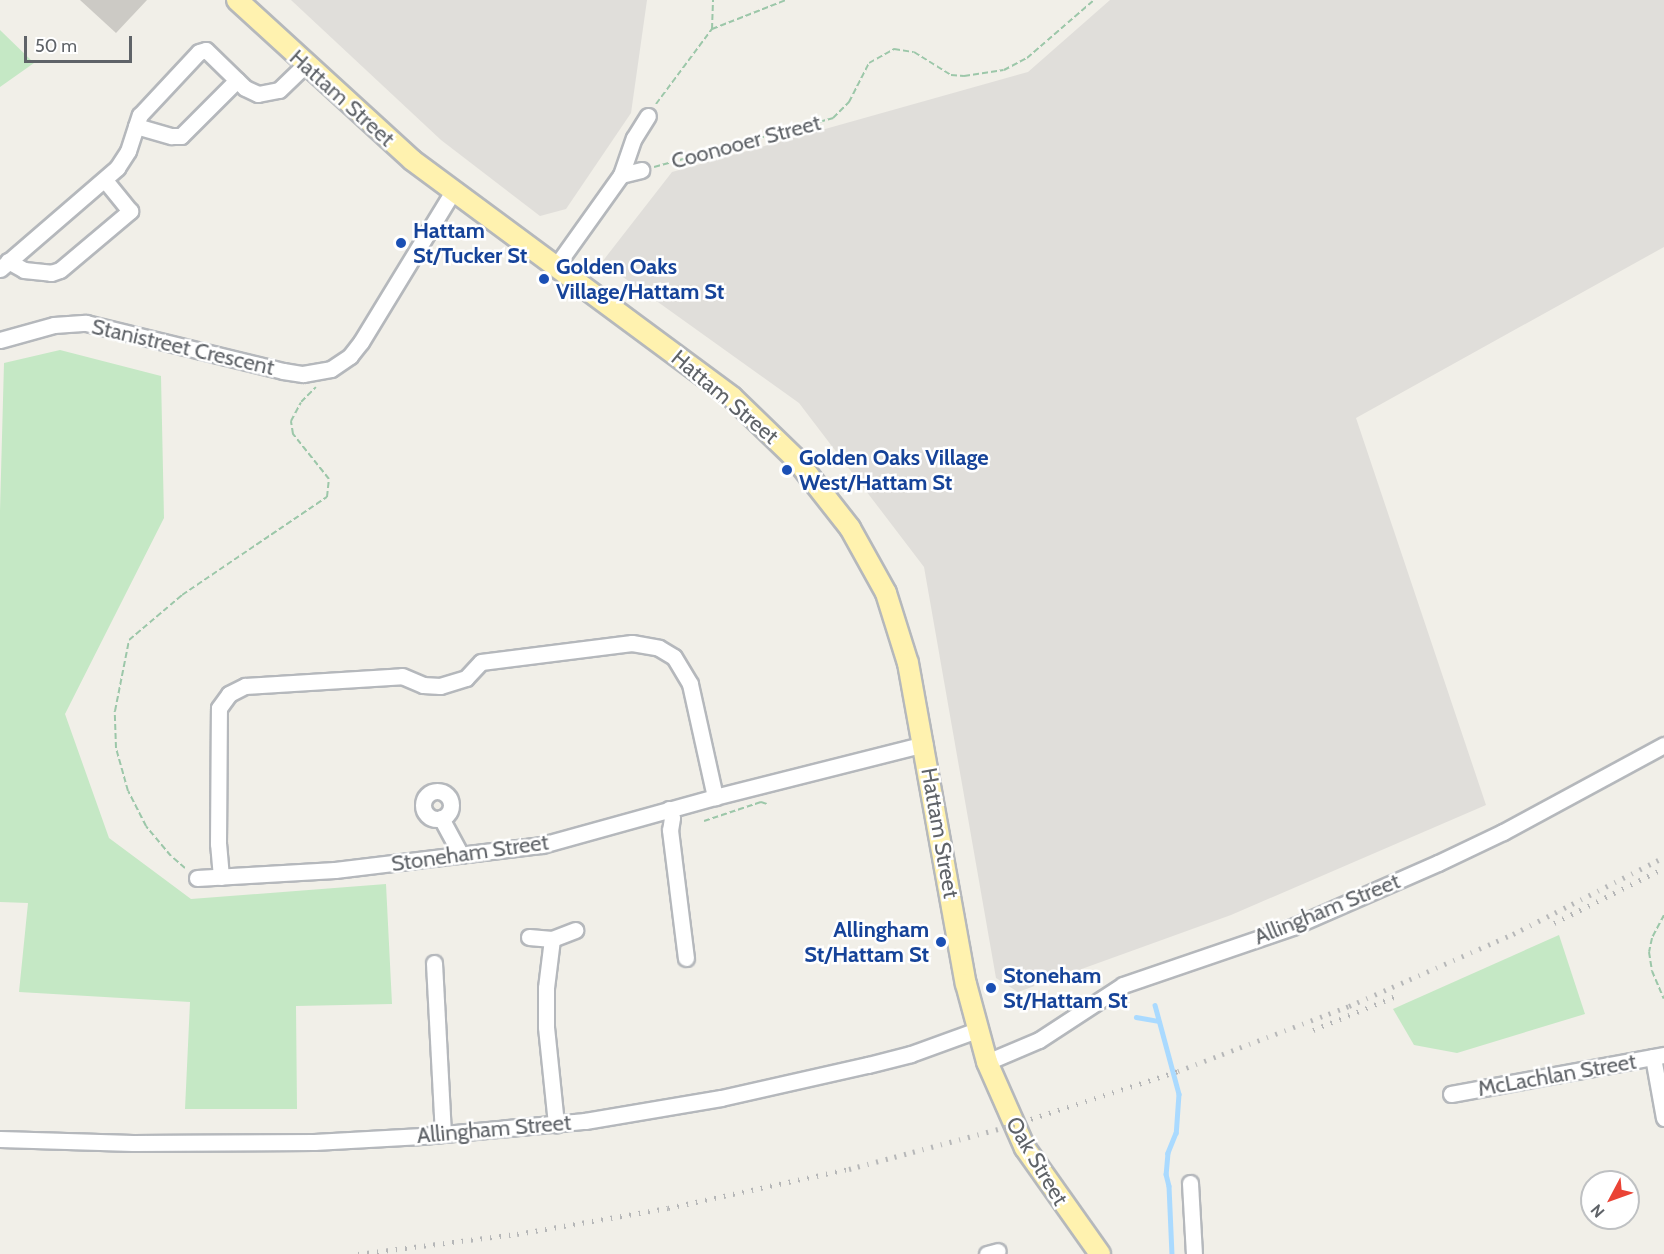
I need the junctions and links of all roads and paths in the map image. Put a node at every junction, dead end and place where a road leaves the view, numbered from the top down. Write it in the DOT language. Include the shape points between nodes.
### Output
graph roads {
  1 [pos="237,0"];
  2 [pos="713,0"];
  3 [pos="786,0"];
  4 [pos="1094,0"];
  5 [pos="712,29"];
  6 [pos="305,65"];
  7 [pos="237,80"];
  8 [pos="648,116"];
  9 [pos="136,126"];
  10 [pos="641,171"];
  11 [pos="621,175"];
  12 [pos="105,180"];
  13 [pos="453,191"];
  14 [pos="4,265"];
  15 [pos="556,266"];
  16 [pos="0,340"];
  17 [pos="329,370"];
  18 [pos="924,744"];
  19 [pos="1664,745"];
  20 [pos="715,797"];
  21 [pos="767,804"];
  22 [pos="669,809"];
  23 [pos="441,818"];
  24 [pos="704,821"];
  25 [pos="461,855"];
  26 [pos="220,877"];
  27 [pos="197,878"];
  28 [pos="1664,915"];
  29 [pos="575,930"];
  30 [pos="529,937"];
  31 [pos="552,939"];
  32 [pos="686,958"];
  33 [pos="434,963"];
  34 [pos="1664,999"];
  35 [pos="977,1030"];
  36 [pos="1658,1056"];
  37 [pos="987,1062"];
  38 [pos="1451,1094"];
  39 [pos="1664,1118"];
  40 [pos="556,1124"];
  41 [pos="443,1134"];
  42 [pos="0,1139"];
  43 [pos="1190,1183"];
  44 [pos="1100,1254"];
  45 [pos="1194,1254"];
  1 -- 6 [label="main road, Hattam Street"];
  2 -- 5 [label="path"];
  3 -- 5 [label="path"];
  4 -- 10 [label="path, Coonooer Street" via="1027,58 1004,70 951,75 914,52 894,49 869,63 849,102 832,118"];
  5 -- 8 [label="path"];
  6 -- 7 [label="street" via="272,93 251,92"];
  6 -- 13 [label="main road, Hattam Street" via="388,140"];
  7 -- 9 [label="street" via="181,136"];
  7 -- 9 [label="street" via="206,51 201,51 140,115"];
  8 -- 11 [label="street" via="634,138"];
  9 -- 12 [label="street" via="123,161"];
  10 -- 11 [label="street, Coonooer Street"];
  11 -- 15 [label="street"];
  12 -- 14 [label="street"];
  12 -- 14 [label="street" via="130,211 78,255 51,273"];
  13 -- 15 [label="main road, Hattam Street"];
  13 -- 17 [label="street" via="361,342 350,356"];
  15 -- 18 [label="main road, Hattam Street" via="732,397 795,458 834,506 875,569 891,604 908,663"];
  16 -- 17 [label="street, Stanistreet Crescent" via="54,325 86,323 293,373"];
  17 -- 27 [label="path" via="301,402 291,421 293,434 329,480 327,497 182,595 129,640 115,711 117,748 128,791 152,834"];
  18 -- 20 [label="street, Stoneham Street"];
  18 -- 35 [label="main road, Hattam Street"];
  19 -- 37 [label="street, Allingham Street" via="1503,832 1418,872 1292,927 1124,985 1039,1040"];
  20 -- 22 [label="street, Stoneham Street"];
  20 -- 26 [label="street" via="690,684 681,666 666,651 632,643 482,662 466,678 440,687 402,676 245,686 229,694 219,708 217,721"];
  21 -- 24 [label="path" via="761,802"];
  22 -- 25 [label="street, Stoneham Street" via="542,845"];
  22 -- 32 [label="street"];
  23 -- 25 [label="street"];
  25 -- 26 [label="street, Stoneham Street" via="336,870"];
  26 -- 27 [label="street, Stoneham Street"];
  28 -- 34 [label="path" via="1649,952"];
  29 -- 31 [label="street"];
  30 -- 31 [label="street"];
  31 -- 40 [label="street" via="546,1027"];
  33 -- 41 [label="street"];
  35 -- 37 [label="main road, Hattam Street"];
  35 -- 40 [label="street, Allingham Street" via="895,1058 755,1090 676,1107"];
  36 -- 38 [label="street, McLachlan Street"];
  36 -- 39 [label="street"];
  37 -- 44 [label="main road, Oak Street" via="1025,1148"];
  40 -- 41 [label="street, Allingham Street"];
  41 -- 42 [label="street, Allingham Street" via="314,1142"];
  43 -- 45 [label="street"];
}
